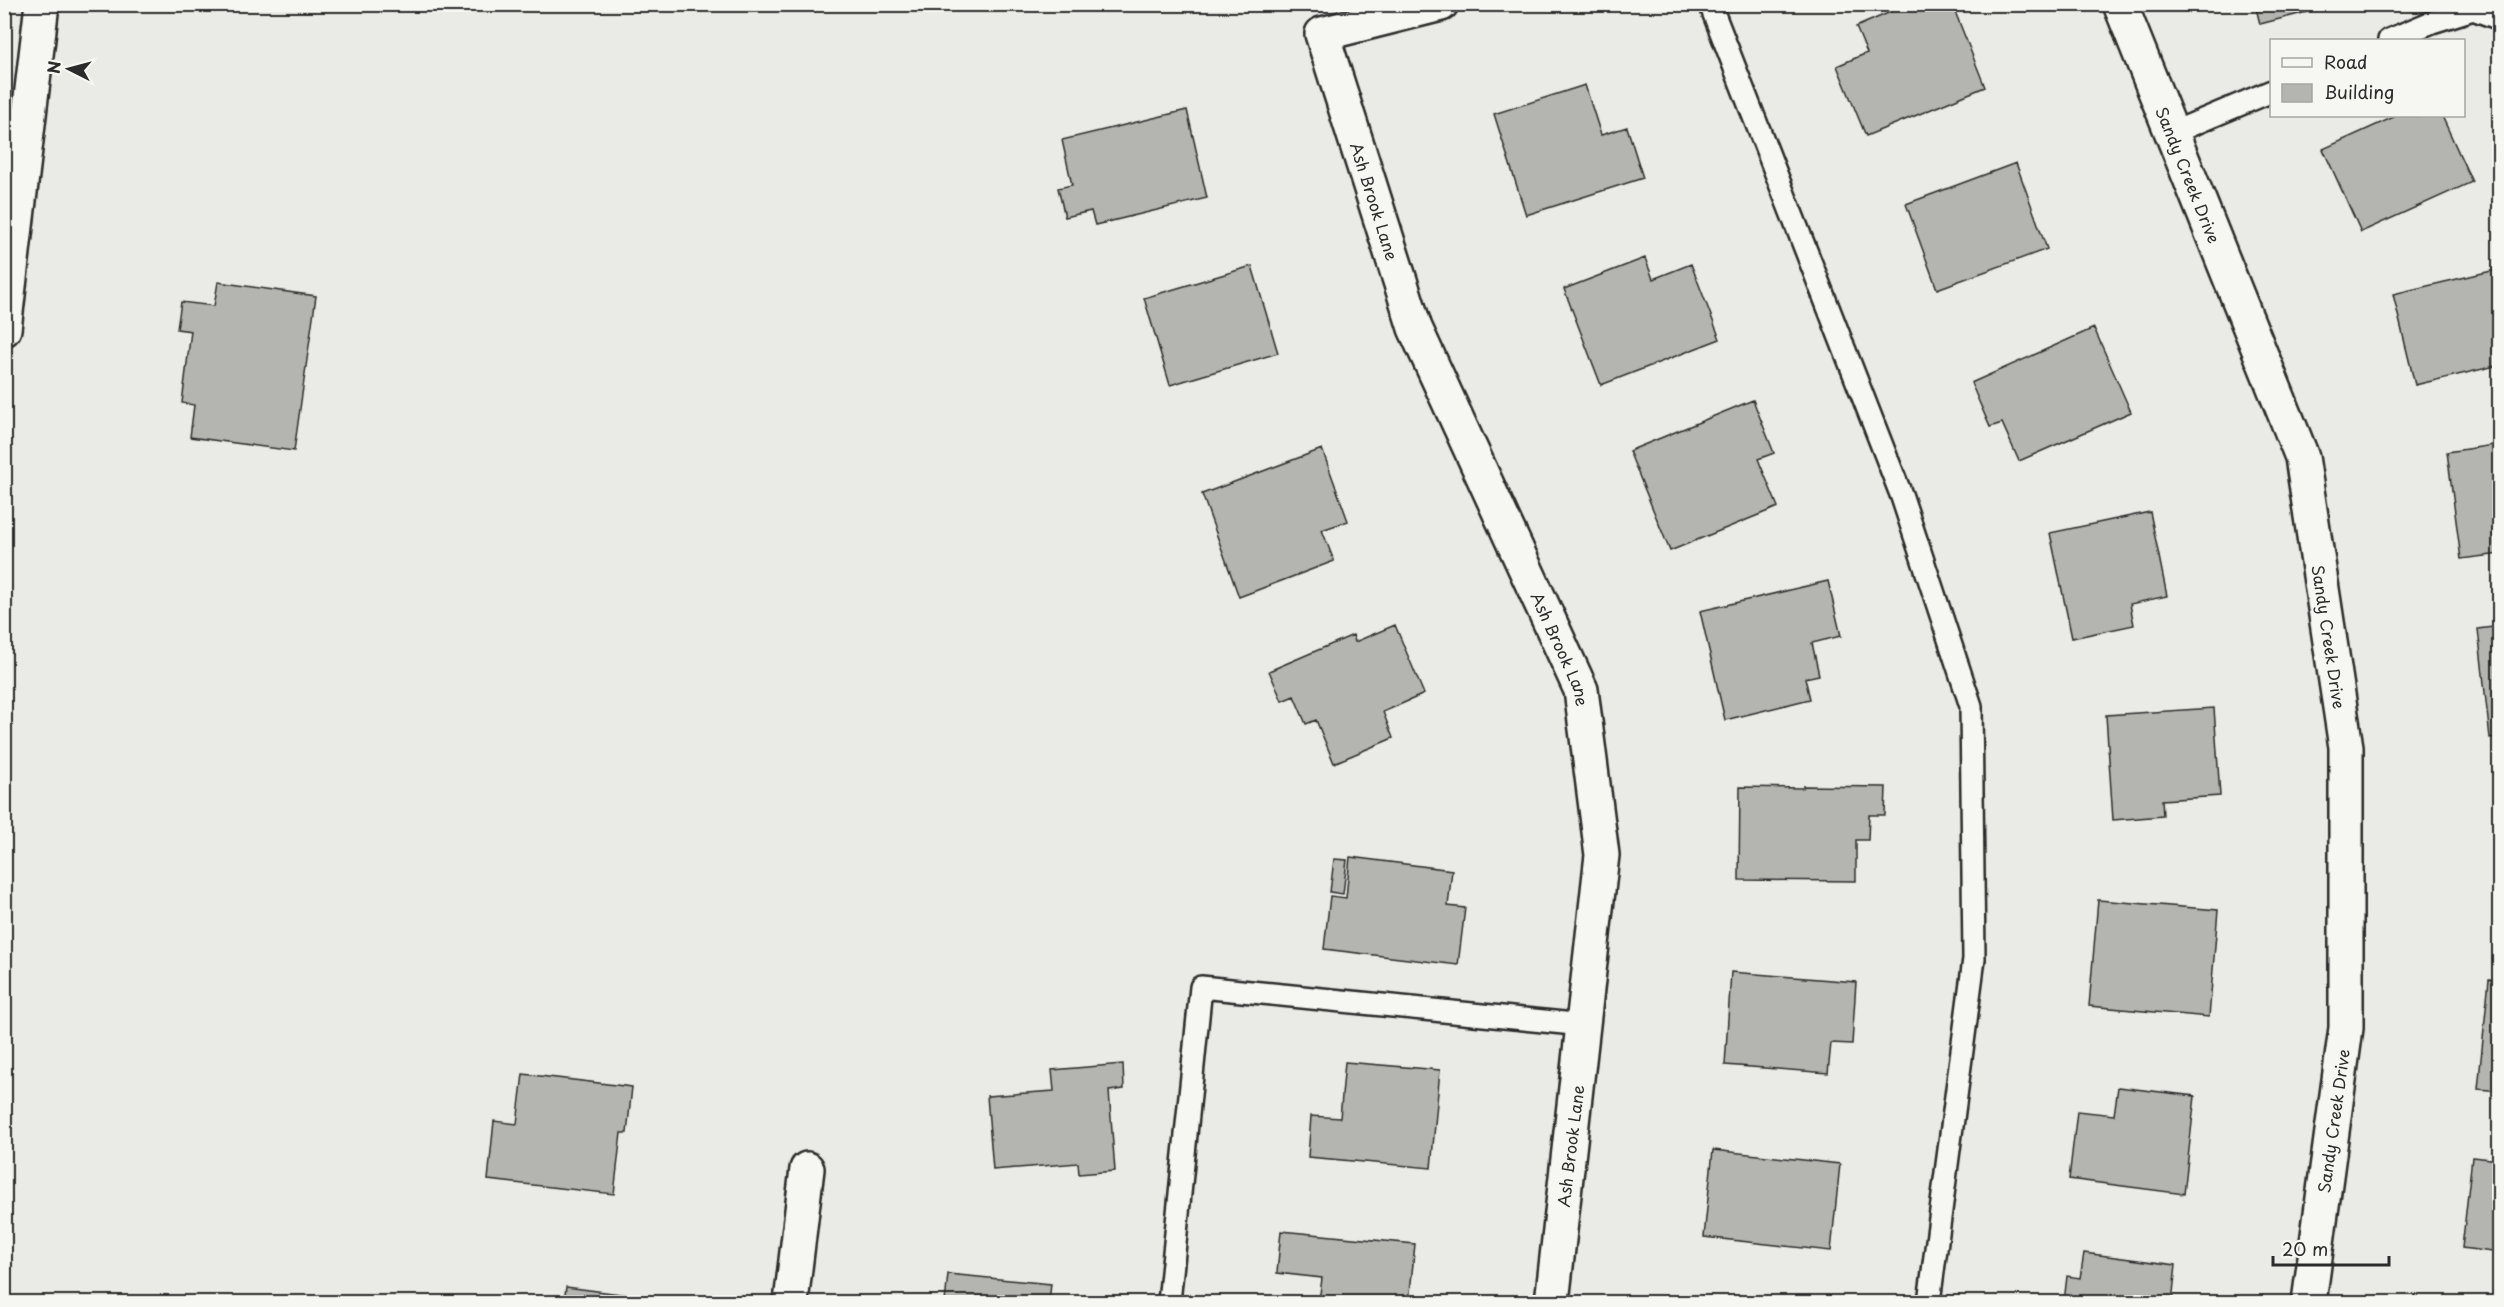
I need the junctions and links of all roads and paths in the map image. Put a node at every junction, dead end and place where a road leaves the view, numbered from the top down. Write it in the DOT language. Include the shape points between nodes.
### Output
graph roads {
  1 [pos="42,4"];
  2 [pos="1441,4"];
  3 [pos="1710,4"];
  4 [pos="2120,4"];
  5 [pos="2499,19"];
  6 [pos="2391,39"];
  7 [pos="2270,90"];
  8 [pos="2172,133"];
  9 [pos="4,329"];
  10 [pos="1584,1025"];
  11 [pos="807,1169"];
  12 [pos="791,1302"];
  13 [pos="1169,1302"];
  14 [pos="1552,1302"];
  15 [pos="1929,1302"];
  16 [pos="2309,1302"];
  1 -- 9 [label="street"];
  2 -- 10 [label="street, Ash Brook Lane" via="1322,34 1415,328 1581,690 1602,855"];
  3 -- 15 [label="lane" via="1902,497 1971,706 1974,959"];
  4 -- 8 [label="street, Sandy Creek Drive"];
  5 -- 6 [label="lane" via="2474,9"];
  7 -- 8 [label="lane"];
  8 -- 16 [label="street, Sandy Creek Drive" via="2302,457 2346,747 2346,1028"];
  10 -- 13 [label="lane" via="1201,987"];
  10 -- 14 [label="street, Ash Brook Lane"];
  11 -- 12 [label="street"];
}
